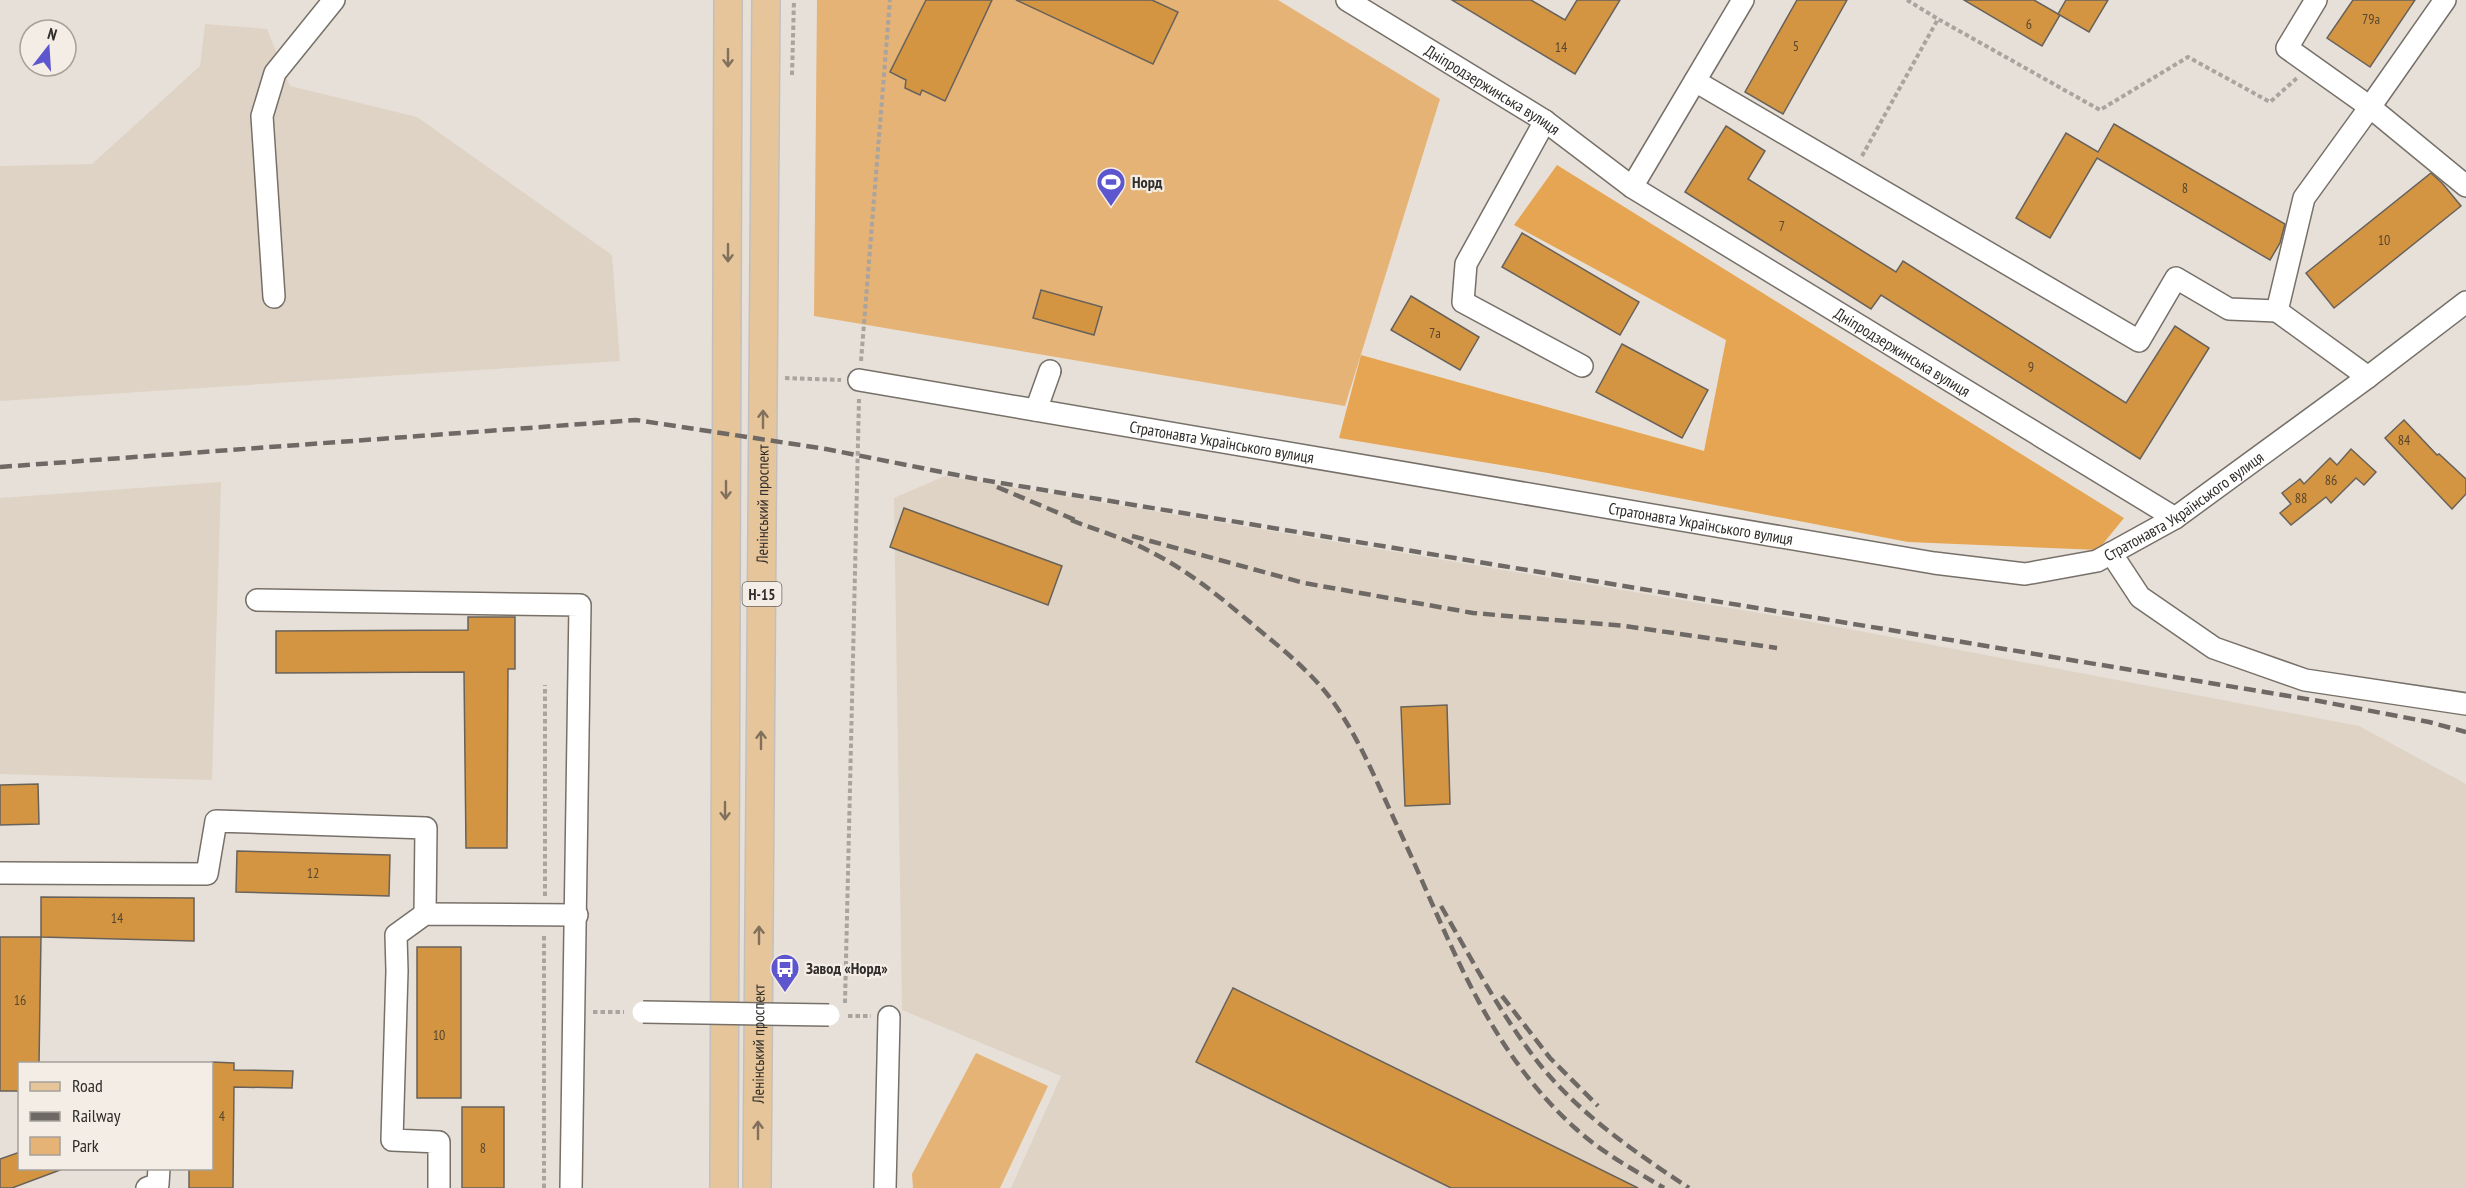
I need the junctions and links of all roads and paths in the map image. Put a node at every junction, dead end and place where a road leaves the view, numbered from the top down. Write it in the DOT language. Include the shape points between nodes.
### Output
graph roads {
  1 [pos="334,0"];
  2 [pos="728,0"];
  3 [pos="766,0"];
  4 [pos="794,0"];
  5 [pos="890,0"];
  6 [pos="1347,0"];
  7 [pos="1743,0"];
  8 [pos="1906,0"];
  9 [pos="2316,0"];
  10 [pos="2445,0"];
  11 [pos="1938,19"];
  12 [pos="2310,65"];
  13 [pos="1695,81"];
  14 [pos="792,83"];
  15 [pos="2370,106"];
  16 [pos="1545,121"];
  17 [pos="1852,174"];
  18 [pos="2466,186"];
  19 [pos="1632,187"];
  20 [pos="274,297"];
  21 [pos="2466,302"];
  22 [pos="2277,311"];
  23 [pos="784,366"];
  24 [pos="1582,366"];
  25 [pos="1050,371"];
  26 [pos="2368,377"];
  27 [pos="859,380"];
  28 [pos="1036,410"];
  29 [pos="2175,518"];
  30 [pos="2111,553"];
  31 [pos="257,600"];
  32 [pos="2466,704"];
  33 [pos="0,873"];
  34 [pos="425,914"];
  35 [pos="577,915"];
  36 [pos="575,1011"];
  37 [pos="643,1012"];
  38 [pos="837,1015"];
  39 [pos="889,1017"];
  40 [pos="159,1170"];
  41 [pos="147,1188"];
  42 [pos="439,1188"];
  43 [pos="571,1188"];
  44 [pos="724,1188"];
  45 [pos="757,1188"];
  46 [pos="885,1188"];
  1 -- 20 [label="street" via="275,73 262,116"];
  2 -- 44 [label="main road, Ленінський проспект / Н-15, one-way"];
  45 -- 3 [label="main road, Ленінський проспект / Н-15, one-way"];
  4 -- 14 [label="path"];
  5 -- 27 [label="path"];
  6 -- 16 [label="street, Дніпродзержинська вулиця"];
  7 -- 13 [label="street"];
  8 -- 11 [label="path"];
  9 -- 12 [label="street" via="2287,48"];
  10 -- 15 [label="street"];
  11 -- 12 [label="path" via="2100,110 2188,57 2270,102"];
  11 -- 17 [label="path"];
  12 -- 15 [label="street"];
  13 -- 17 [label="street"];
  13 -- 19 [label="street"];
  15 -- 18 [label="street"];
  15 -- 22 [label="street" via="2304,198"];
  16 -- 19 [label="street, Дніпродзержинська вулиця"];
  16 -- 24 [label="street" via="1466,264 1463,302"];
  17 -- 22 [label="street" via="2139,342 2176,278 2229,309"];
  19 -- 29 [label="street, Дніпродзержинська вулиця"];
  21 -- 26 [label="street, Стратонавта Українського вулиця"];
  22 -- 26 [label="street"];
  23 -- 27 [label="path" via="783,378"];
  25 -- 28 [label="street"];
  26 -- 29 [label="street, Стратонавта Українського вулиця"];
  27 -- 28 [label="street, Стратонавта Українського вулиця"];
  27 -- 38 [label="path"];
  28 -- 30 [label="street, Стратонавта Українського вулиця" via="1934,563 2025,574 2097,561"];
  29 -- 30 [label="street, Стратонавта Українського вулиця"];
  30 -- 32 [label="street" via="2140,597 2214,648 2304,680"];
  31 -- 35 [label="street" via="580,605"];
  33 -- 34 [label="street" via="207,874 216,821 426,828"];
  34 -- 35 [label="street"];
  34 -- 42 [label="street" via="396,935 392,1140 439,1142"];
  35 -- 36 [label="street"];
  36 -- 37 [label="path"];
  36 -- 43 [label="street"];
  37 -- 38 [label="street, bridge"];
  38 -- 39 [label="path"];
  39 -- 46 [label="street"];
  40 -- 41 [label="street" via="158,1184"];
}
